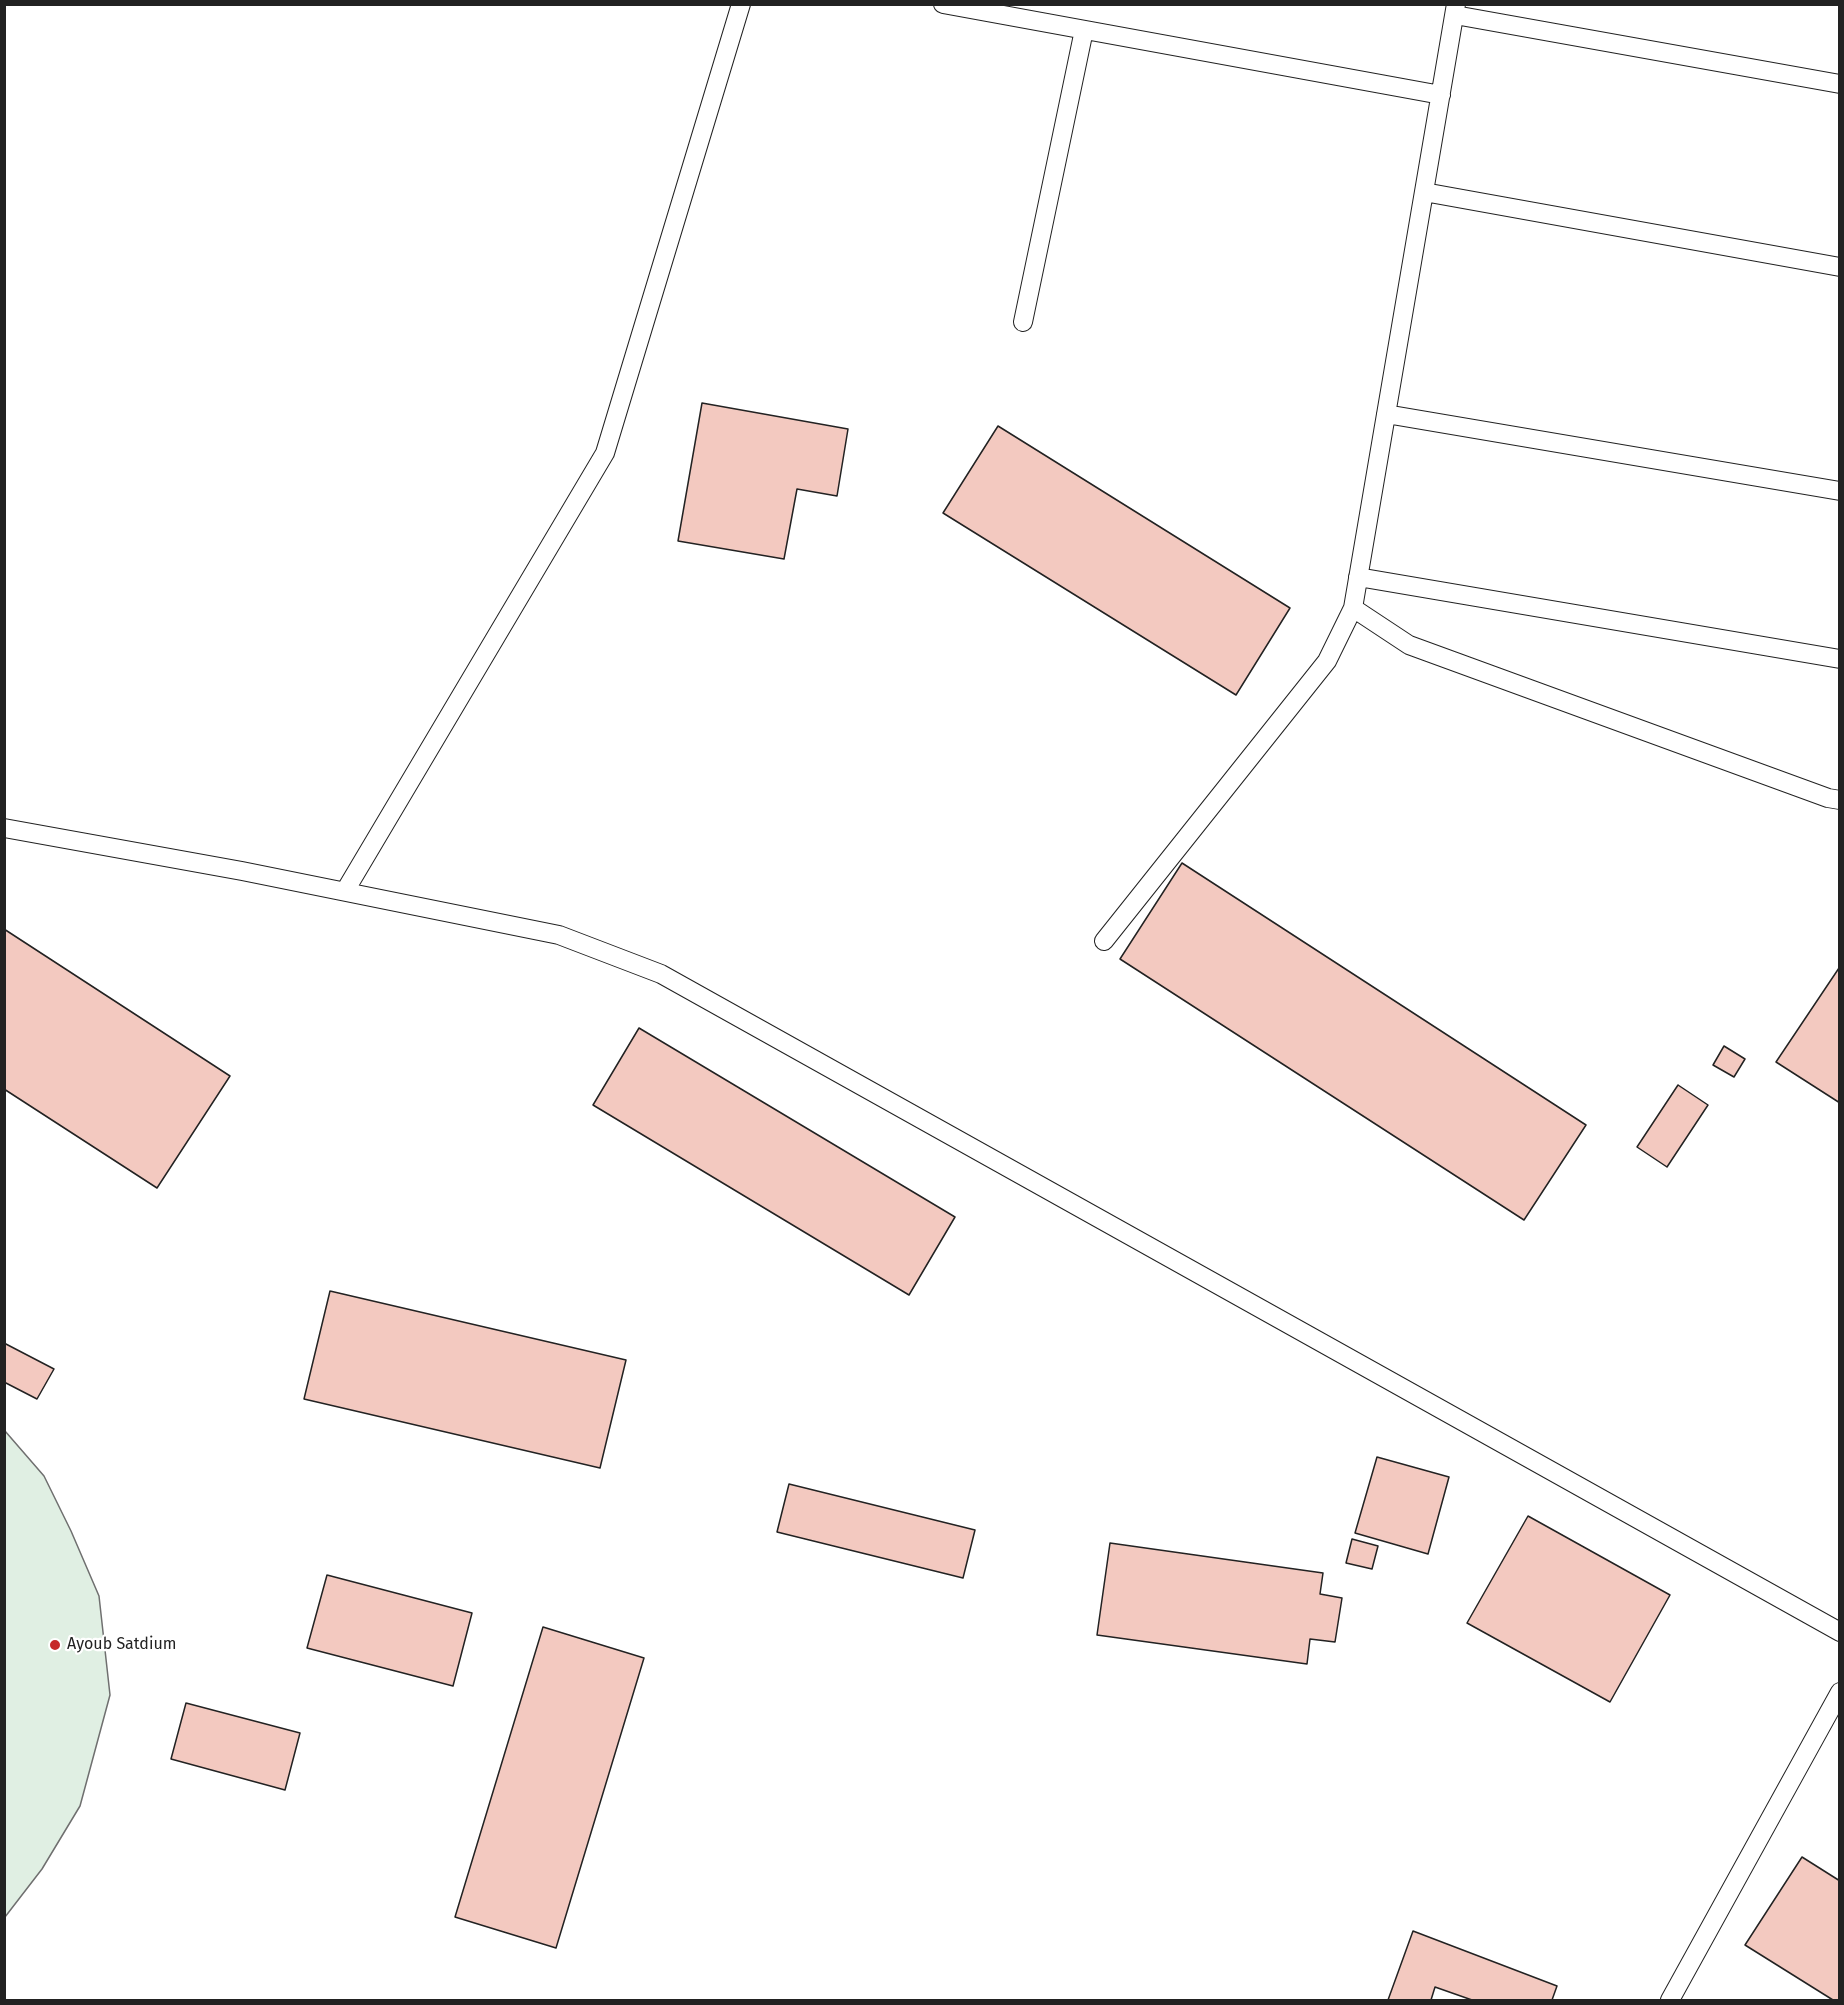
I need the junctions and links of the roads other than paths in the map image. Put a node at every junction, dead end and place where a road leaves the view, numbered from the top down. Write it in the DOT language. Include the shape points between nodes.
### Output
graph roads {
  1 [pos="741,4"];
  2 [pos="942,4"];
  3 [pos="1455,10"];
  4 [pos="1084,30"];
  5 [pos="1839,84"];
  6 [pos="1441,95"];
  7 [pos="1425,192"];
  8 [pos="1839,267"];
  9 [pos="1023,322"];
  10 [pos="1386,414"];
  11 [pos="1839,491"];
  12 [pos="1359,577"];
  13 [pos="1353,608"];
  14 [pos="1839,659"];
  15 [pos="1839,800"];
  16 [pos="4,828"];
  17 [pos="345,891"];
  18 [pos="1104,941"];
  19 [pos="1839,1632"];
  20 [pos="1839,1692"];
  21 [pos="1670,2001"];
  1 -- 17 [label="lane" via="605,453"];
  2 -- 4 [label="lane"];
  3 -- 5 [label="lane"];
  3 -- 6 [label="lane"];
  4 -- 6 [label="lane"];
  4 -- 9 [label="lane"];
  6 -- 7 [label="lane"];
  7 -- 8 [label="lane"];
  7 -- 10 [label="lane"];
  10 -- 11 [label="lane"];
  10 -- 12 [label="lane"];
  12 -- 13 [label="lane"];
  12 -- 14 [label="lane"];
  13 -- 15 [label="lane" via="1409,645"];
  13 -- 18 [label="lane" via="1327,661"];
  16 -- 17 [label="lane"];
  17 -- 19 [label="lane" via="559,935 661,974"];
  20 -- 21 [label="lane"];
}
